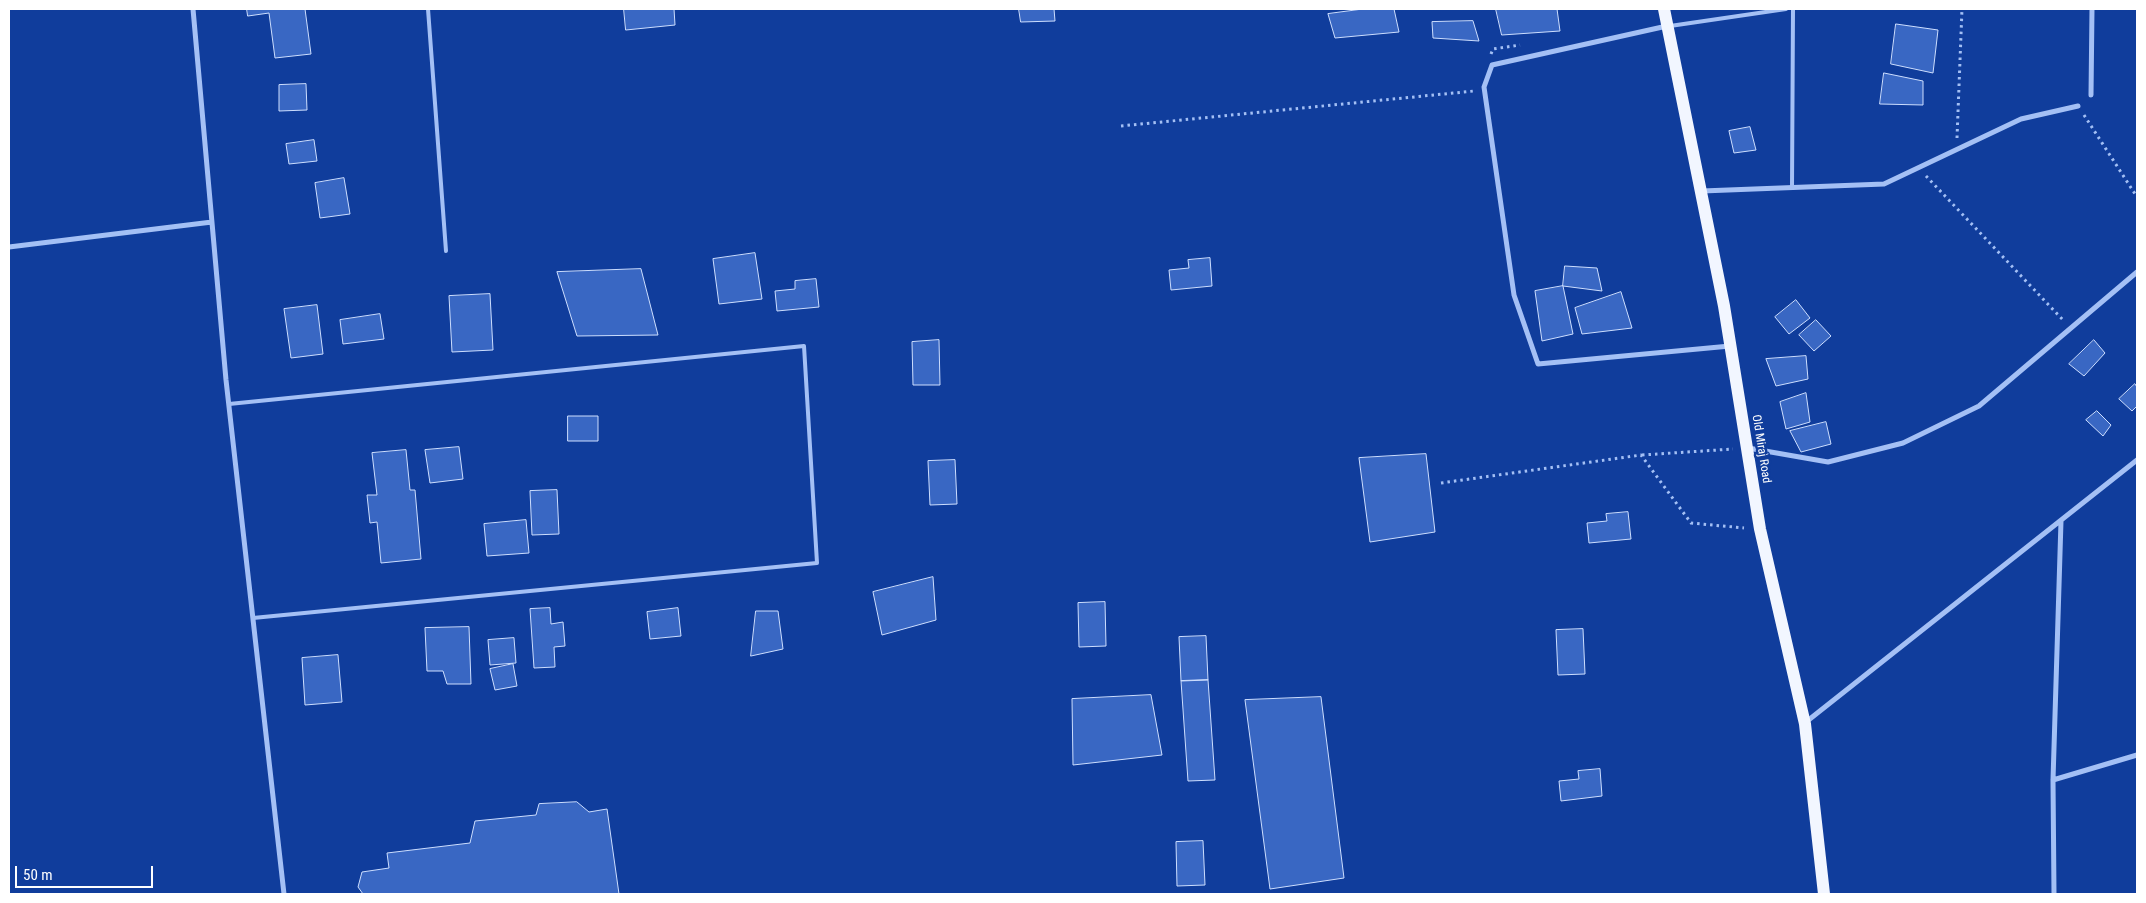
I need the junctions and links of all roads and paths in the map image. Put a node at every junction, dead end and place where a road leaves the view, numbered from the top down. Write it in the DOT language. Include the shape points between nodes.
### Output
graph roads {
  1 [pos="193,9"];
  2 [pos="428,9"];
  3 [pos="1664,9"];
  4 [pos="1786,9"];
  5 [pos="1793,9"];
  6 [pos="1962,9"];
  7 [pos="2092,9"];
  8 [pos="1667,26"];
  9 [pos="1522,45"];
  10 [pos="1490,57"];
  11 [pos="1476,91"];
  12 [pos="2091,95"];
  13 [pos="2078,106"];
  14 [pos="1121,126"];
  15 [pos="1956,149"];
  16 [pos="1918,167"];
  17 [pos="1792,187"];
  18 [pos="1701,191"];
  19 [pos="2137,197"];
  20 [pos="212,222"];
  21 [pos="9,247"];
  22 [pos="446,251"];
  23 [pos="2137,272"];
  24 [pos="2072,329"];
  25 [pos="1730,346"];
  26 [pos="229,404"];
  27 [pos="1747,448"];
  28 [pos="1641,455"];
  29 [pos="2137,460"];
  30 [pos="1441,483"];
  31 [pos="2061,521"];
  32 [pos="1760,529"];
  33 [pos="253,618"];
  34 [pos="1805,724"];
  35 [pos="2137,756"];
  36 [pos="2053,780"];
  37 [pos="284,894"];
  38 [pos="1824,894"];
  39 [pos="2054,894"];
  1 -- 20 [label="street"];
  2 -- 22 [label="lane"];
  3 -- 8 [label="main road, Old Miraj Road"];
  4 -- 8 [label="lane"];
  5 -- 17 [label="lane"];
  6 -- 15 [label="path"];
  7 -- 12 [label="street"];
  8 -- 18 [label="main road, Old Miraj Road"];
  8 -- 25 [label="street" via="1492,65 1484,87 1514,295 1538,364"];
  9 -- 10 [label="path" via="1493,49"];
  11 -- 14 [label="path"];
  13 -- 15 [label="street" via="2021,120"];
  13 -- 19 [label="path"];
  15 -- 16 [label="street"];
  16 -- 17 [label="street" via="1884,184"];
  16 -- 24 [label="path"];
  17 -- 18 [label="street"];
  18 -- 25 [label="main road, Old Miraj Road"];
  20 -- 21 [label="street"];
  20 -- 26 [label="street"];
  23 -- 24 [label="street"];
  24 -- 27 [label="street" via="1979,406 1903,443 1828,462"];
  25 -- 27 [label="main road, Old Miraj Road"];
  26 -- 33 [label="street"];
  26 -- 33 [label="lane" via="804,346 817,563"];
  27 -- 28 [label="path"];
  27 -- 32 [label="main road, Old Miraj Road"];
  28 -- 30 [label="path"];
  28 -- 32 [label="path" via="1692,523"];
  29 -- 31 [label="street"];
  31 -- 34 [label="street"];
  31 -- 36 [label="street"];
  32 -- 34 [label="main road, Old Miraj Road"];
  33 -- 37 [label="street"];
  34 -- 38 [label="main road, Old Miraj Road"];
  35 -- 36 [label="street"];
  36 -- 39 [label="street"];
}
